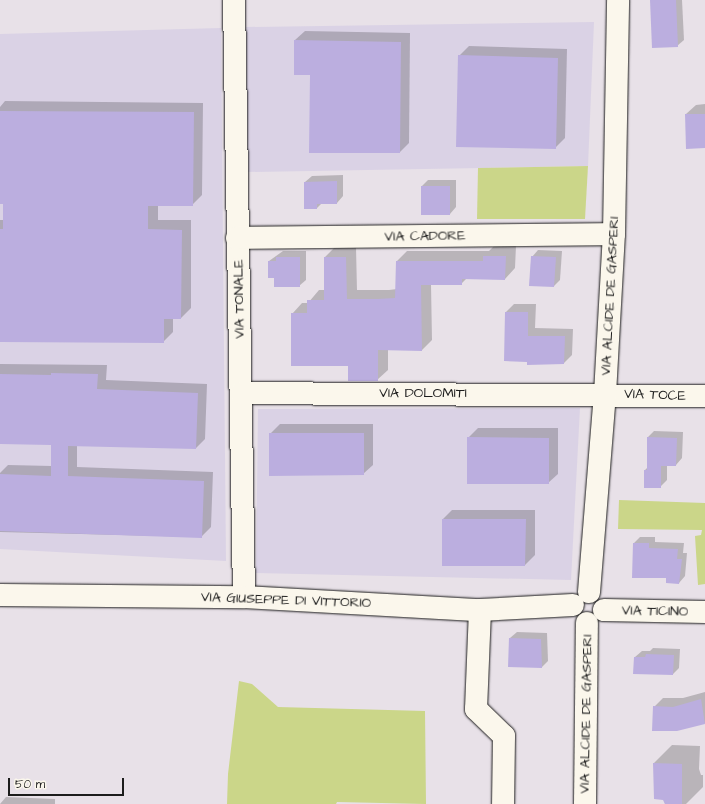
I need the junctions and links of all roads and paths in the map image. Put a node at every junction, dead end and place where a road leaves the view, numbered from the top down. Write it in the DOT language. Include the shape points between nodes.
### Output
graph roads {
  1 [pos="234,0"];
  2 [pos="618,0"];
  3 [pos="614,234"];
  4 [pos="237,238"];
  5 [pos="241,393"];
  6 [pos="605,394"];
  7 [pos="705,396"];
  8 [pos="589,592"];
  9 [pos="0,595"];
  10 [pos="244,597"];
  11 [pos="573,605"];
  12 [pos="480,610"];
  13 [pos="604,610"];
  14 [pos="705,612"];
  15 [pos="588,623"];
  16 [pos="503,804"];
  17 [pos="585,804"];
  1 -- 4 [label="street, VIA TONALE"];
  2 -- 3 [label="street, VIA ALCIDE DE GASPERI"];
  3 -- 4 [label="street, VIA CADORE"];
  3 -- 6 [label="street, VIA ALCIDE DE GASPERI"];
  4 -- 5 [label="street, VIA TONALE"];
  5 -- 6 [label="street, VIA DOLOMITI"];
  5 -- 10 [label="street, VIA TONALE"];
  6 -- 7 [label="street, VIA TOCE"];
  6 -- 8 [label="street, VIA ALCIDE DE GASPERI"];
  8 -- 11 [label="street" via="576,597"];
  8 -- 13 [label="street" via="599,596"];
  9 -- 10 [label="street, VIA GIUSEPPE DI VITTORIO"];
  10 -- 12 [label="street, VIA GIUSEPPE DI VITTORIO"];
  11 -- 12 [label="street, VIA GIUSEPPE DI VITTORIO"];
  11 -- 15 [label="street" via="574,615"];
  12 -- 16 [label="street" via="476,709 504,736"];
  13 -- 14 [label="street, VIA TICINO"];
  13 -- 15 [label="street" via="600,618"];
  15 -- 17 [label="street, VIA ALCIDE DE GASPERI"];
}
